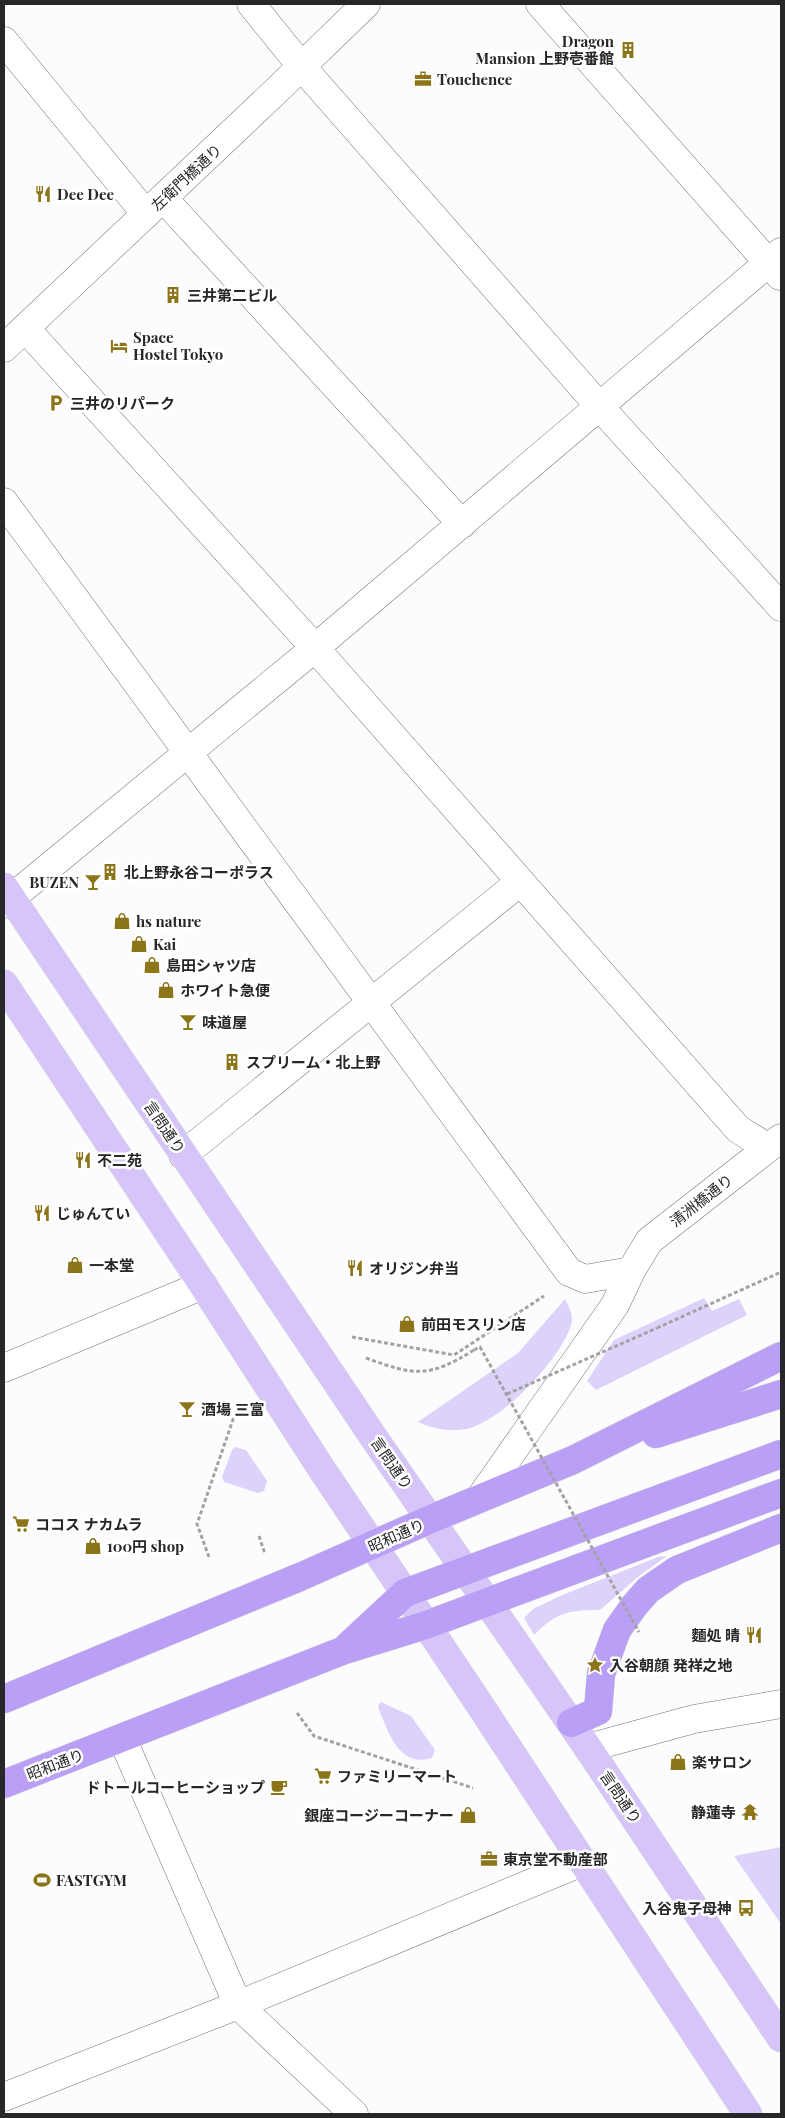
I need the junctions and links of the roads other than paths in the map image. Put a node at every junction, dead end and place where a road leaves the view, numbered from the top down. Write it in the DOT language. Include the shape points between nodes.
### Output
graph roads {
  1 [pos="251,4"];
  2 [pos="366,4"];
  3 [pos="540,4"];
  4 [pos="4,42"];
  5 [pos="302,67"];
  6 [pos="155,206"];
  7 [pos="777,264"];
  8 [pos="25,328"];
  9 [pos="4,348"];
  10 [pos="600,408"];
  11 [pos="4,502"];
  12 [pos="462,524"];
  13 [pos="781,607"];
  14 [pos="315,648"];
  15 [pos="187,752"];
  16 [pos="520,882"];
  17 [pos="6,896"];
  18 [pos="4,984"];
  19 [pos="372,1001"];
  20 [pos="777,1149"];
  21 [pos="184,1155"];
  22 [pos="632,1270"];
  23 [pos="203,1285"];
  24 [pos="781,1356"];
  25 [pos="4,1368"];
  26 [pos="781,1394"];
  27 [pos="781,1454"];
  28 [pos="573,1460"];
  29 [pos="781,1493"];
  30 [pos="480,1498"];
  31 [pos="431,1519"];
  32 [pos="781,1528"];
  33 [pos="374,1545"];
  34 [pos="466,1571"];
  35 [pos="405,1593"];
  36 [pos="487,1601"];
  37 [pos="426,1625"];
  38 [pos="342,1652"];
  39 [pos="4,1699"];
  40 [pos="781,1704"];
  41 [pos="571,1723"];
  42 [pos="122,1738"];
  43 [pos="588,1748"];
  44 [pos="4,1784"];
  45 [pos="582,1862"];
  46 [pos="238,2005"];
  47 [pos="781,2038"];
  48 [pos="4,2097"];
  49 [pos="354,2114"];
  50 [pos="748,2114"];
  1 -- 5 [label="street"];
  2 -- 5 [label="street, 左衛門橋通り"];
  3 -- 7 [label="street"];
  4 -- 6 [label="street"];
  5 -- 6 [label="street, 左衛門橋通り"];
  5 -- 10 [label="street"];
  6 -- 8 [label="street, 左衛門橋通り"];
  6 -- 12 [label="street"];
  7 -- 10 [label="street"];
  8 -- 9 [label="street, 左衛門橋通り"];
  8 -- 14 [label="street"];
  10 -- 12 [label="street"];
  10 -- 13 [label="street"];
  11 -- 15 [label="street"];
  12 -- 14 [label="street"];
  14 -- 15 [label="street"];
  14 -- 16 [label="street"];
  15 -- 17 [label="street"];
  15 -- 19 [label="street"];
  16 -- 19 [label="street"];
  16 -- 20 [label="street" via="738,1129"];
  17 -- 21 [label="main road, 言問通り"];
  18 -- 23 [label="main road"];
  19 -- 21 [label="street"];
  19 -- 22 [label="street" via="569,1272 585,1279"];
  20 -- 22 [label="street, 清洲橋通り" via="648,1242"];
  21 -- 31 [label="main road, 言問通り"];
  22 -- 30 [label="street, 清洲橋通り" via="615,1305"];
  23 -- 25 [label="street"];
  23 -- 33 [label="main road" via="320,1468"];
  24 -- 28 [label="highway, 昭和通り"];
  26 -- 28 [label="highway"];
  27 -- 34 [label="highway"];
  28 -- 30 [label="highway, 昭和通り"];
  29 -- 36 [label="highway, 昭和通り"];
  30 -- 31 [label="highway, 昭和通り"];
  31 -- 33 [label="highway, 昭和通り"];
  31 -- 34 [label="main road, 言問通り"];
  32 -- 41 [label="highway" via="677,1570 648,1590 618,1630 601,1674 598,1711"];
  33 -- 35 [label="main road"];
  33 -- 39 [label="highway, 昭和通り"];
  34 -- 35 [label="highway"];
  34 -- 36 [label="main road, 言問通り"];
  35 -- 37 [label="main road"];
  35 -- 38 [label="highway"];
  36 -- 37 [label="highway, 昭和通り"];
  36 -- 41 [label="main road, 言問通り"];
  37 -- 38 [label="highway, 昭和通り"];
  37 -- 45 [label="main road"];
  38 -- 42 [label="highway, 昭和通り"];
  40 -- 43 [label="street" via="694,1718"];
  41 -- 43 [label="main road, 言問通り"];
  42 -- 44 [label="highway, 昭和通り"];
  42 -- 46 [label="street"];
  43 -- 47 [label="main road, 言問通り"];
  45 -- 46 [label="street"];
  45 -- 50 [label="main road"];
  46 -- 48 [label="street"];
  46 -- 49 [label="street"];
}
